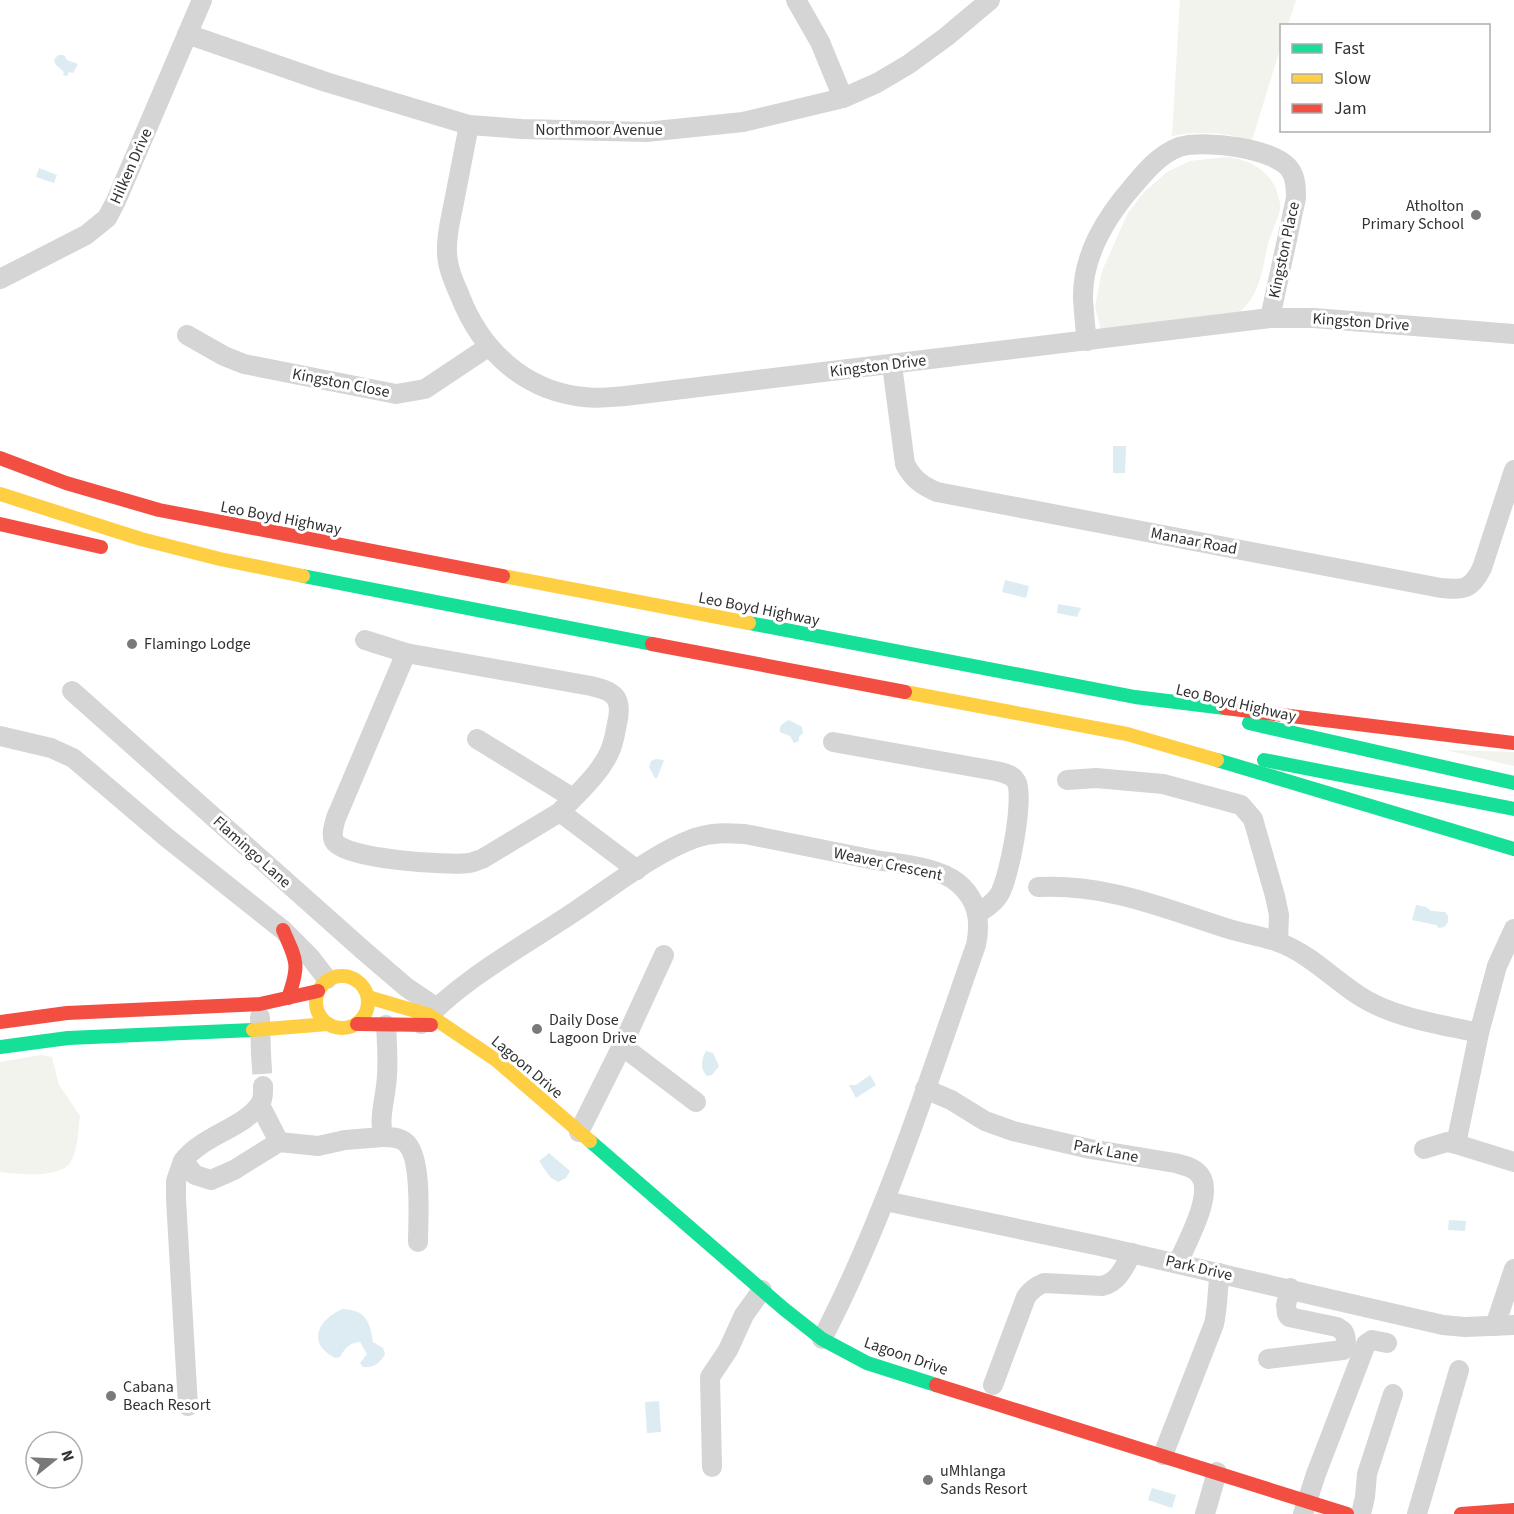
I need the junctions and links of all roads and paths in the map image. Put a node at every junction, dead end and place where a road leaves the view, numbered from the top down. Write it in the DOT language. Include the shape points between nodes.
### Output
graph roads {
  1 [pos="202,0"];
  2 [pos="796,0"];
  3 [pos="990,0"];
  4 [pos="187,34"];
  5 [pos="843,98"];
  6 [pos="469,125"];
  7 [pos="0,279"];
  8 [pos="1269,318"];
  9 [pos="1514,334"];
  10 [pos="187,335"];
  11 [pos="1087,340"];
  12 [pos="488,347"];
  13 [pos="892,365"];
  14 [pos="0,444"];
  15 [pos="33,456"];
  16 [pos="0,458"];
  17 [pos="1514,470"];
  18 [pos="78,472"];
  19 [pos="0,494"];
  20 [pos="0,524"];
  21 [pos="266,532"];
  22 [pos="109,548"];
  23 [pos="199,568"];
  24 [pos="496,615"];
  25 [pos="365,640"];
  26 [pos="406,653"];
  27 [pos="72,691"];
  28 [pos="1135,697"];
  29 [pos="1127,734"];
  30 [pos="0,736"];
  31 [pos="477,739"];
  32 [pos="833,742"];
  33 [pos="1514,743"];
  34 [pos="1067,780"];
  35 [pos="1514,783"];
  36 [pos="566,805"];
  37 [pos="1514,809"];
  38 [pos="1514,849"];
  39 [pos="638,870"];
  40 [pos="1038,887"];
  41 [pos="978,914"];
  42 [pos="1514,929"];
  43 [pos="283,930"];
  44 [pos="1278,942"];
  45 [pos="664,955"];
  46 [pos="322,985"];
  47 [pos="368,997"];
  48 [pos="288,998"];
  49 [pos="260,1004"];
  50 [pos="205,1008"];
  51 [pos="433,1019"];
  52 [pos="0,1022"];
  53 [pos="328,1024"];
  54 [pos="357,1024"];
  55 [pos="386,1025"];
  56 [pos="260,1030"];
  57 [pos="207,1032"];
  58 [pos="1479,1033"];
  59 [pos="622,1046"];
  60 [pos="0,1047"];
  61 [pos="261,1054"];
  62 [pos="925,1089"];
  63 [pos="696,1102"];
  64 [pos="579,1132"];
  65 [pos="383,1137"];
  66 [pos="279,1142"];
  67 [pos="1456,1144"];
  68 [pos="1424,1149"];
  69 [pos="183,1161"];
  70 [pos="1514,1162"];
  71 [pos="885,1202"];
  72 [pos="418,1242"];
  73 [pos="1132,1253"];
  74 [pos="1178,1263"];
  75 [pos="1514,1269"];
  76 [pos="1220,1273"];
  77 [pos="1290,1288"];
  78 [pos="762,1290"];
  79 [pos="1504,1325"];
  80 [pos="822,1340"];
  81 [pos="1387,1343"];
  82 [pos="1268,1359"];
  83 [pos="1459,1370"];
  84 [pos="993,1385"];
  85 [pos="1393,1394"];
  86 [pos="188,1406"];
  87 [pos="1163,1455"];
  88 [pos="712,1467"];
  89 [pos="1217,1472"];
  90 [pos="1305,1508"];
  91 [pos="1514,1510"];
  92 [pos="1205,1514"];
  93 [pos="1347,1514"];
  94 [pos="1361,1514"];
  95 [pos="1416,1514"];
  96 [pos="1461,1514"];
  1 -- 4 [label="street, Hilken Drive"];
  2 -- 5 [label="street" via="820,42"];
  3 -- 5 [label="street, Northmoor Avenue" via="909,64"];
  4 -- 6 [label="street, Northmoor Avenue"];
  4 -- 7 [label="street, Hilken Drive" via="107,218 86,235"];
  5 -- 6 [label="street, Northmoor Avenue" via="743,122 646,132"];
  6 -- 12 [label="street, Kingston Drive" via="447,252 463,305"];
  8 -- 9 [label="street, Kingston Drive"];
  8 -- 11 [label="street, Kingston Drive"];
  8 -- 11 [label="street, Kingston Place" via="1296,198 1291,171 1270,156 1208,142 1179,147 1154,162 1105,222 1092,250 1085,282"];
  10 -- 12 [label="street, Kingston Close" via="244,364 396,394 425,389"];
  11 -- 13 [label="street, Kingston Drive"];
  12 -- 13 [label="street, Kingston Drive" via="516,372 542,386 584,397 626,396"];
  13 -- 17 [label="street, Manaar Road" via="905,464 911,476 937,492 1441,588 1458,589 1475,582"];
  14 -- 15 [label="main road"];
  16 -- 21 [label="main road, Leo Boyd Highway" via="66,483 159,510"];
  18 -- 21 [label="main road"];
  19 -- 24 [label="main road" via="141,539 220,559"];
  20 -- 22 [label="main road"];
  21 -- 28 [label="main road, Leo Boyd Highway"];
  23 -- 24 [label="main road" via="347,598"];
  24 -- 29 [label="main road"];
  25 -- 26 [label="street"];
  26 -- 36 [label="street" via="591,686 613,694 619,707 611,748 596,773"];
  26 -- 36 [label="street" via="336,818 334,841 340,847 350,852 418,862 471,863"];
  27 -- 51 [label="street, Flamingo Lane" via="406,987"];
  28 -- 33 [label="main road"];
  28 -- 35 [label="main road, Leo Boyd Highway"];
  29 -- 37 [label="main road"];
  29 -- 38 [label="main road"];
  30 -- 43 [label="street" via="51,748 73,758"];
  31 -- 36 [label="street"];
  32 -- 41 [label="street" via="1012,776 1018,787 1017,823 1007,876 1000,895"];
  34 -- 44 [label="street" via="1096,778 1163,784 1241,805 1253,819 1275,896"];
  36 -- 39 [label="street"];
  39 -- 41 [label="street, Weaver Crescent" via="693,839 717,833 745,834 947,875 972,898"];
  39 -- 51 [label="street, Weaver Crescent" via="457,990"];
  40 -- 44 [label="street" via="1079,887 1131,897"];
  41 -- 62 [label="street" via="976,945"];
  42 -- 58 [label="street" via="1497,966"];
  43 -- 46 [label="street" via="310,957"];
  43 -- 48 [label="main road" via="297,973"];
  44 -- 58 [label="street" via="1377,1006"];
  45 -- 59 [label="street"];
  46 -- 47 [label="main road" via="342,975 356,979"];
  46 -- 48 [label="main road"];
  46 -- 53 [label="main road" via="316,998 318,1013"];
  47 -- 51 [label="main road, Lagoon Drive"];
  47 -- 54 [label="main road" via="366,1012"];
  48 -- 49 [label="main road"];
  49 -- 50 [label="main road"];
  49 -- 56 [label="street"];
  50 -- 52 [label="main road" via="67,1013"];
  50 -- 57 [label="main road"];
  51 -- 55 [label="main road"];
  51 -- 64 [label="main road, Lagoon Drive" via="496,1060"];
  53 -- 54 [label="main road" via="342,1028"];
  53 -- 56 [label="main road"];
  54 -- 55 [label="main road"];
  55 -- 65 [label="street"];
  56 -- 57 [label="main road"];
  56 -- 61 [label="street"];
  57 -- 60 [label="main road" via="58,1038"];
  58 -- 67 [label="street"];
  59 -- 63 [label="street"];
  59 -- 64 [label="street"];
  62 -- 71 [label="street"];
  62 -- 74 [label="street, Park Lane" via="985,1121 1013,1131 1175,1163 1198,1172 1204,1181 1205,1195"];
  64 -- 78 [label="main road, Lagoon Drive"];
  65 -- 66 [label="street" via="318,1146"];
  65 -- 72 [label="street" via="406,1142 414,1154"];
  66 -- 69 [label="street" via="218,1179 195,1175"];
  66 -- 69 [label="street" via="261,1095 240,1121 197,1146"];
  67 -- 68 [label="street" via="1447,1142"];
  67 -- 70 [label="street"];
  69 -- 86 [label="street" via="176,1181 176,1199"];
  71 -- 73 [label="street, Park Drive"];
  71 -- 80 [label="street"];
  73 -- 74 [label="street, Park Drive"];
  73 -- 84 [label="street" via="1121,1273 1108,1284 1044,1283 1031,1291"];
  74 -- 76 [label="street, Park Drive"];
  75 -- 79 [label="street"];
  76 -- 77 [label="street, Park Drive"];
  76 -- 87 [label="street" via="1214,1324"];
  77 -- 79 [label="street, Park Drive" via="1443,1325"];
  77 -- 82 [label="street" via="1286,1305 1289,1317 1337,1328 1346,1335 1346,1345 1337,1352"];
  78 -- 80 [label="main road, Lagoon Drive"];
  78 -- 88 [label="street" via="710,1377"];
  80 -- 87 [label="main road, Lagoon Drive" via="891,1371"];
  81 -- 90 [label="street" via="1372,1340 1366,1344"];
  83 -- 95 [label="street"];
  85 -- 94 [label="street" via="1367,1474"];
  87 -- 89 [label="main road, Lagoon Drive"];
  89 -- 90 [label="main road, Lagoon Drive"];
  89 -- 92 [label="street"];
  90 -- 93 [label="main road, Lagoon Drive"];
  91 -- 96 [label="main road"];
}
